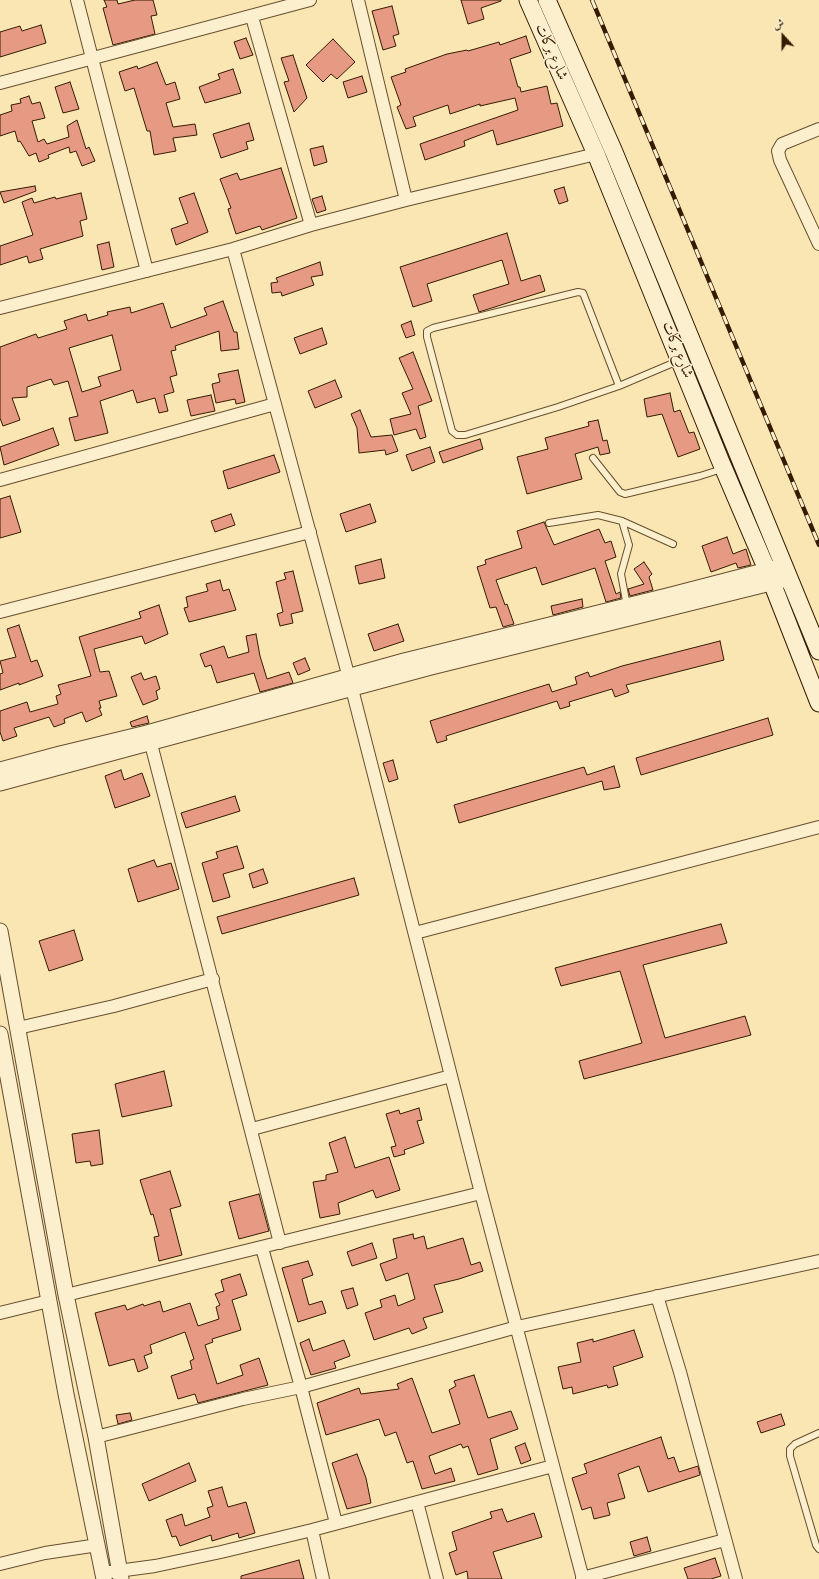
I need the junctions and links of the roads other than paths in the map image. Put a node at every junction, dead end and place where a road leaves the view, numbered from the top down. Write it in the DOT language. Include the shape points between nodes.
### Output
graph roads {
  1 [pos="77,0"];
  2 [pos="310,0"];
  3 [pos="358,0"];
  4 [pos="528,0"];
  5 [pos="547,0"];
  6 [pos="252,17"];
  7 [pos="93,59"];
  8 [pos="0,84"];
  9 [pos="819,129"];
  10 [pos="596,154"];
  11 [pos="406,200"];
  12 [pos="311,225"];
  13 [pos="819,244"];
  14 [pos="233,249"];
  15 [pos="147,270"];
  16 [pos="0,308"];
  17 [pos="681,359"];
  18 [pos="619,386"];
  19 [pos="274,404"];
  20 [pos="593,458"];
  21 [pos="724,468"];
  22 [pos="0,480"];
  23 [pos="622,521"];
  24 [pos="548,523"];
  25 [pos="310,532"];
  26 [pos="673,544"];
  27 [pos="778,574"];
  28 [pos="627,606"];
  29 [pos="0,612"];
  30 [pos="819,651"];
  31 [pos="350,682"];
  32 [pos="819,703"];
  33 [pos="151,744"];
  34 [pos="0,770"];
  35 [pos="0,783"];
  36 [pos="819,827"];
  37 [pos="0,931"];
  38 [pos="415,933"];
  39 [pos="212,979"];
  40 [pos="18,1028"];
  41 [pos="0,1034"];
  42 [pos="451,1076"];
  43 [pos="252,1129"];
  44 [pos="480,1193"];
  45 [pos="280,1243"];
  46 [pos="262,1248"];
  47 [pos="819,1261"];
  48 [pos="66,1295"];
  49 [pos="657,1296"];
  50 [pos="49,1301"];
  51 [pos="0,1313"];
  52 [pos="517,1327"];
  53 [pos="301,1387"];
  54 [pos="819,1433"];
  55 [pos="96,1437"];
  56 [pos="553,1466"];
  57 [pos="417,1502"];
  58 [pos="336,1523"];
  59 [pos="312,1530"];
  60 [pos="725,1540"];
  61 [pos="98,1545"];
  62 [pos="819,1549"];
  63 [pos="0,1564"];
  64 [pos="121,1575"];
  65 [pos="104,1576"];
  66 [pos="583,1578"];
  67 [pos="323,1579"];
  68 [pos="437,1579"];
  69 [pos="736,1579"];
  1 -- 7 [label="street"];
  2 -- 6 [label="street"];
  3 -- 11 [label="street"];
  4 -- 10 [label="main road, شارع بركات"];
  5 -- 27 [label="main road, شارع بركات" via="614,152"];
  6 -- 7 [label="street"];
  6 -- 12 [label="street"];
  7 -- 8 [label="street"];
  7 -- 15 [label="street"];
  9 -- 13 [label="street" via="782,144 778,151"];
  10 -- 11 [label="street"];
  10 -- 17 [label="main road, شارع بركات"];
  11 -- 12 [label="street"];
  12 -- 14 [label="street"];
  14 -- 15 [label="street"];
  14 -- 19 [label="street"];
  15 -- 16 [label="street"];
  17 -- 18 [label="lane"];
  17 -- 21 [label="main road, شارع بركات"];
  18 -- 18 [label="lane" via="558,407 465,435 457,435 452,431 427,337 428,331 583,292"];
  19 -- 22 [label="street"];
  19 -- 25 [label="street"];
  20 -- 21 [label="lane" via="620,492 625,494"];
  21 -- 27 [label="main road, شارع بركات"];
  23 -- 24 [label="lane" via="598,515"];
  23 -- 26 [label="lane"];
  23 -- 28 [label="lane" via="629,545 621,574"];
  25 -- 29 [label="street"];
  25 -- 31 [label="street"];
  27 -- 28 [label="street"];
  27 -- 30 [label="main road, شارع بركات"];
  27 -- 31 [label="street" via="567,635 431,667"];
  27 -- 32 [label="main road, شارع بركات"];
  28 -- 31 [label="street"];
  31 -- 33 [label="street"];
  31 -- 34 [label="street"];
  31 -- 38 [label="street"];
  33 -- 35 [label="street"];
  33 -- 39 [label="street"];
  36 -- 38 [label="street"];
  37 -- 40 [label="street"];
  38 -- 42 [label="street"];
  39 -- 40 [label="street" via="114,1006"];
  39 -- 43 [label="street"];
  40 -- 48 [label="street"];
  41 -- 50 [label="street"];
  42 -- 43 [label="street"];
  42 -- 44 [label="street"];
  43 -- 45 [label="street"];
  44 -- 45 [label="street"];
  44 -- 52 [label="street"];
  45 -- 46 [label="street"];
  46 -- 48 [label="street"];
  46 -- 53 [label="street"];
  47 -- 49 [label="street"];
  48 -- 55 [label="street"];
  49 -- 52 [label="street"];
  49 -- 60 [label="street"];
  50 -- 51 [label="street"];
  50 -- 61 [label="street"];
  52 -- 53 [label="street"];
  52 -- 56 [label="street"];
  53 -- 55 [label="street" via="243,1399"];
  53 -- 58 [label="street"];
  54 -- 62 [label="lane" via="790,1449"];
  55 -- 64 [label="street"];
  56 -- 57 [label="street"];
  56 -- 66 [label="street"];
  57 -- 58 [label="street"];
  57 -- 68 [label="street"];
  58 -- 59 [label="street"];
  59 -- 64 [label="street"];
  59 -- 67 [label="street"];
  60 -- 66 [label="street"];
  60 -- 69 [label="street"];
  61 -- 63 [label="street"];
  61 -- 65 [label="street"];
  64 -- 65 [label="street"];
}
